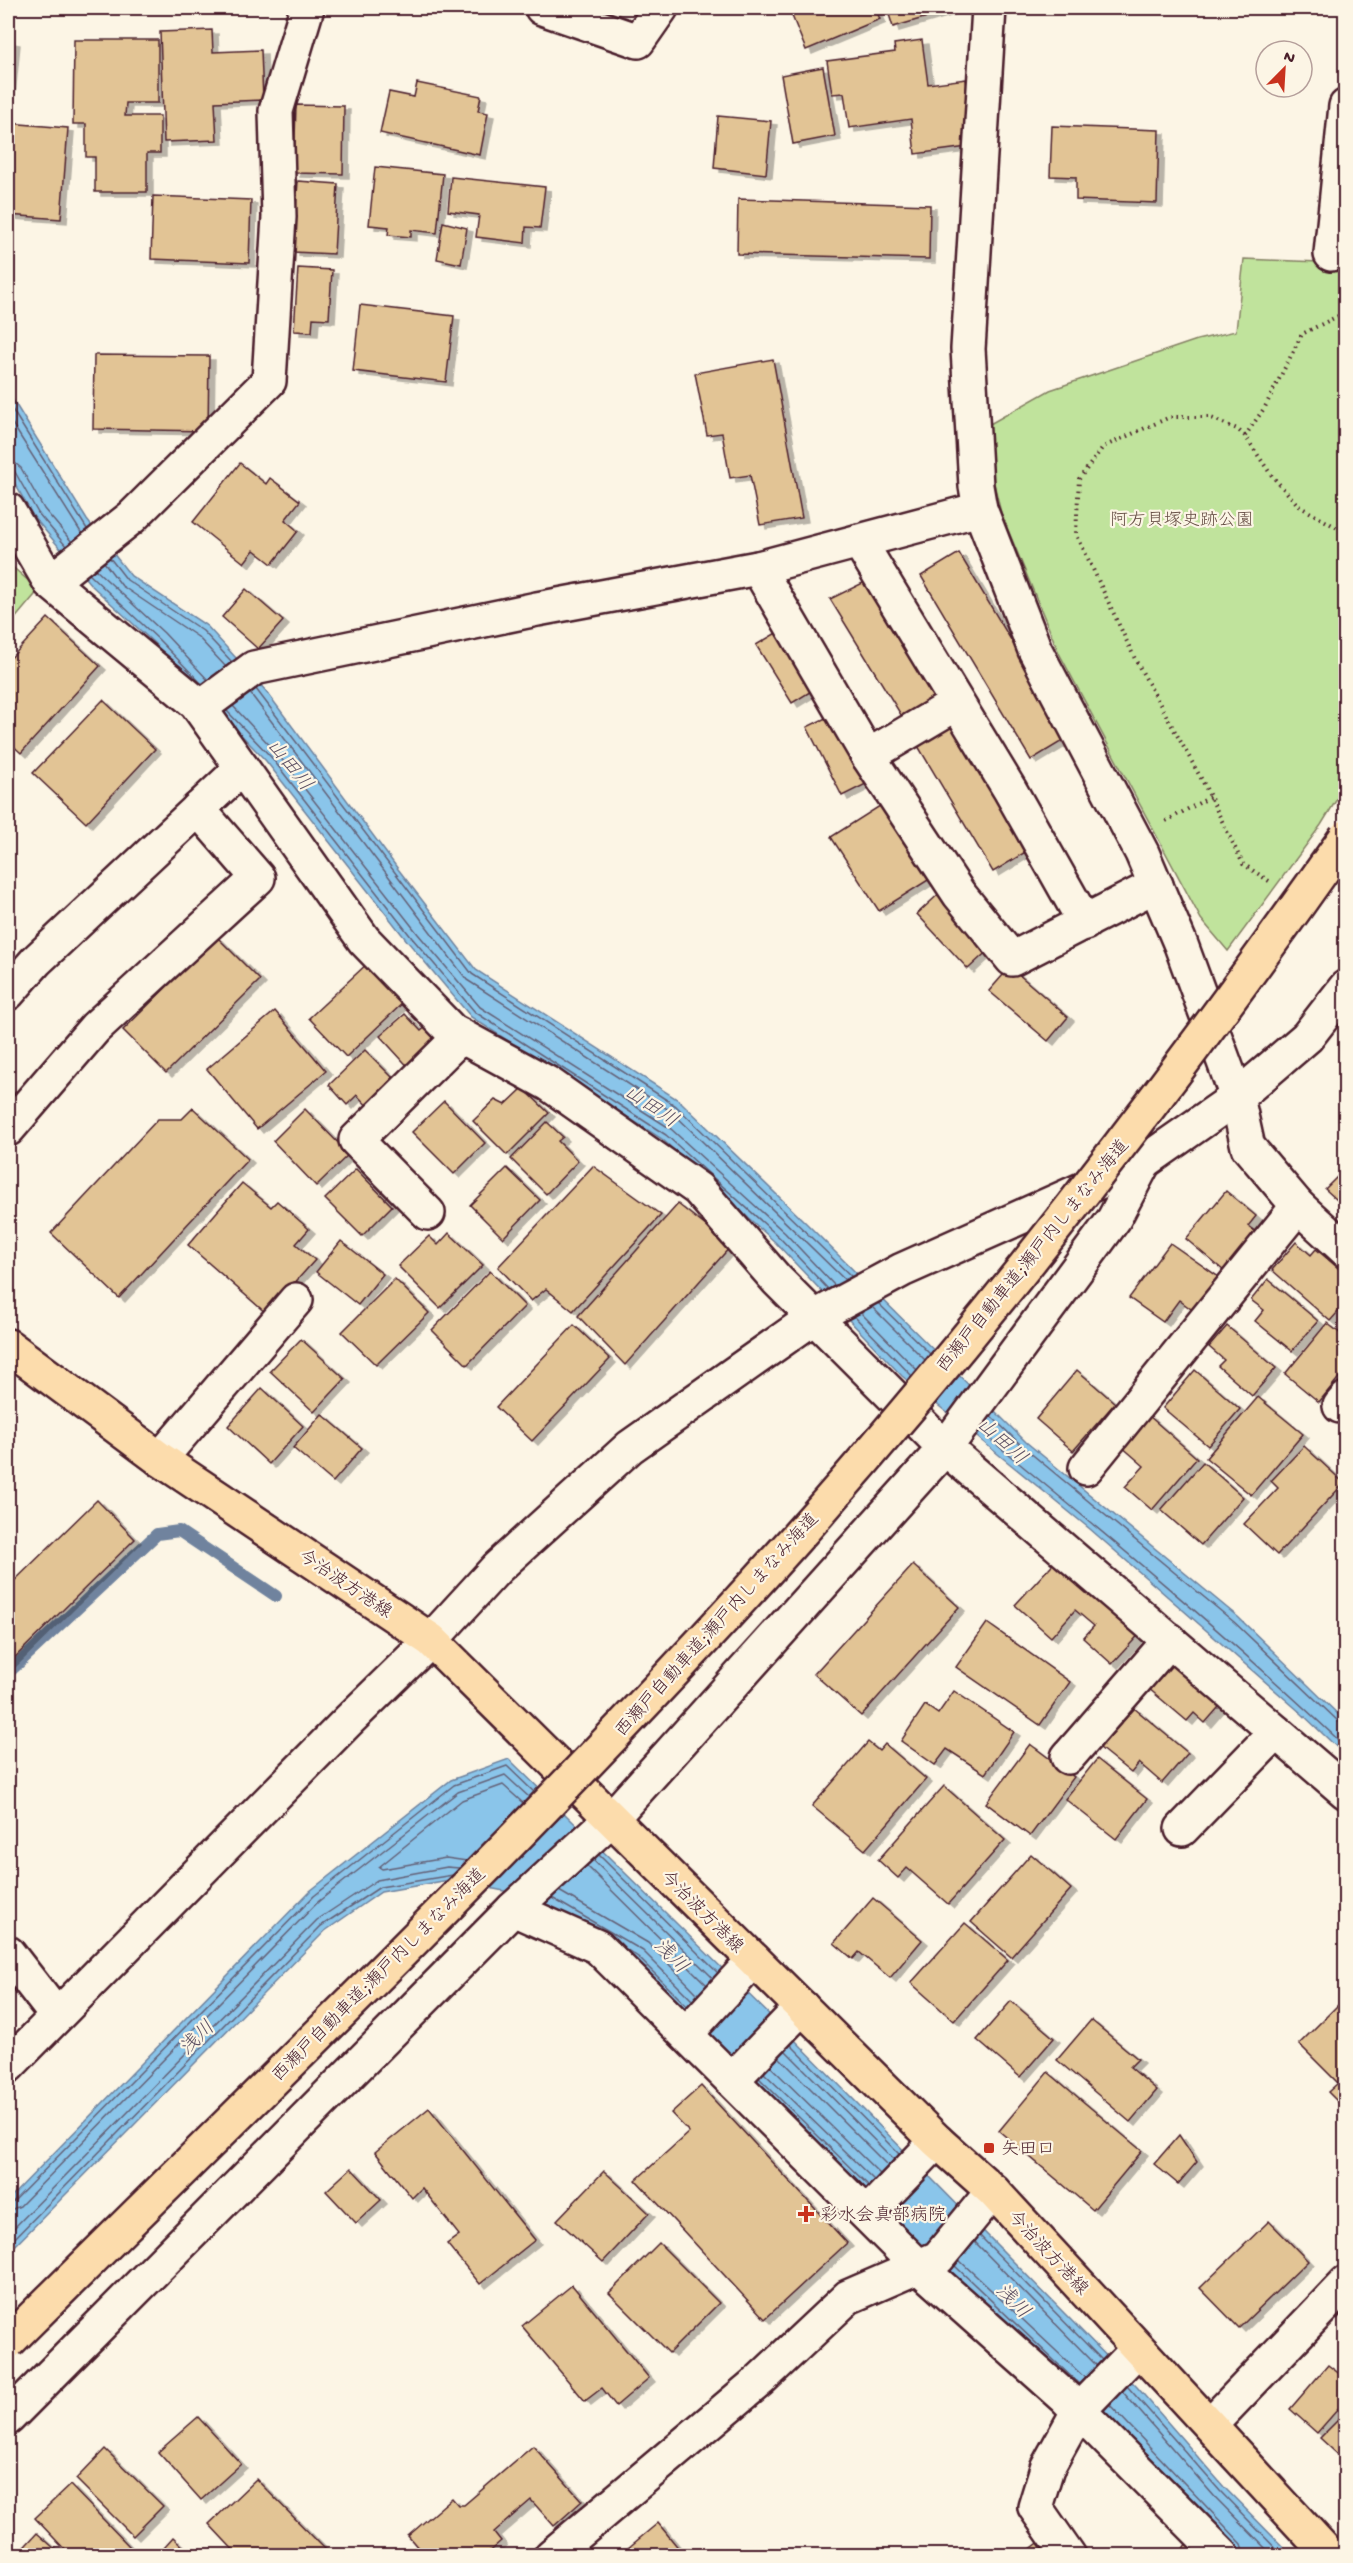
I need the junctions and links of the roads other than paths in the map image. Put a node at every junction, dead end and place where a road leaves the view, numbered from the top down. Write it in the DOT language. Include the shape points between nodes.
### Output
graph roads {
  1 [pos="307,8"];
  2 [pos="542,8"];
  3 [pos="661,8"];
  4 [pos="989,8"];
  5 [pos="1346,106"];
  6 [pos="1331,254"];
  7 [pos="980,509"];
  8 [pos="8,510"];
  9 [pos="859,541"];
  10 [pos="758,568"];
  11 [pos="50,582"];
  12 [pos="956,704"];
  13 [pos="201,707"];
  14 [pos="868,756"];
  15 [pos="242,768"];
  16 [pos="198,809"];
  17 [pos="1346,837"];
  18 [pos="1155,885"];
  19 [pos="1084,923"];
  20 [pos="1346,987"];
  21 [pos="8,993"];
  22 [pos="461,1036"];
  23 [pos="1237,1097"];
  24 [pos="8,1129"];
  25 [pos="1144,1162"];
  26 [pos="1298,1206"];
  27 [pos="428,1213"];
  28 [pos="1346,1250"];
  29 [pos="296,1300"];
  30 [pos="813,1318"];
  31 [pos="8,1346"];
  32 [pos="945,1448"];
  33 [pos="159,1459"];
  34 [pos="1086,1468"];
  35 [pos="431,1640"];
  36 [pos="1170,1640"];
  37 [pos="1276,1732"];
  38 [pos="1068,1757"];
  39 [pos="1346,1792"];
  40 [pos="610,1819"];
  41 [pos="1182,1829"];
  42 [pos="513,1909"];
  43 [pos="8,1953"];
  44 [pos="753,1962"];
  45 [pos="801,2009"];
  46 [pos="56,2014"];
  47 [pos="687,2033"];
  48 [pos="8,2066"];
  49 [pos="733,2079"];
  50 [pos="937,2141"];
  51 [pos="983,2202"];
  52 [pos="867,2214"];
  53 [pos="929,2263"];
  54 [pos="1346,2283"];
  55 [pos="8,2342"];
  56 [pos="1137,2351"];
  57 [pos="1080,2410"];
  58 [pos="8,2418"];
  59 [pos="1210,2425"];
  60 [pos="1327,2551"];
  61 [pos="551,2556"];
  62 [pos="1069,2556"];
  63 [pos="1223,2556"];
  1 -- 11 [label="street" via="276,111 279,217 269,381 132,517"];
  2 -- 3 [label="street" via="638,41"];
  4 -- 7 [label="street" via="968,349"];
  5 -- 6 [label="street"];
  7 -- 9 [label="street"];
  7 -- 18 [label="street" via="1035,650"];
  8 -- 11 [label="street"];
  9 -- 10 [label="street"];
  9 -- 12 [label="street"];
  10 -- 13 [label="street" via="254,668"];
  10 -- 14 [label="street"];
  11 -- 13 [label="street"];
  12 -- 14 [label="street"];
  12 -- 19 [label="street" via="1010,790"];
  13 -- 15 [label="street"];
  14 -- 19 [label="street" via="959,894 1012,959"];
  15 -- 16 [label="street"];
  15 -- 22 [label="street" via="364,940"];
  16 -- 21 [label="street" via="36,961"];
  16 -- 24 [label="street" via="258,878 95,1028"];
  17 -- 55 [label="main road, 西瀬戸自動車道;瀬戸内しまなみ海道, bridge" via="1171,1077 991,1311 789,1546 555,1798"];
  18 -- 19 [label="street"];
  18 -- 23 [label="street" via="1182,945"];
  20 -- 23 [label="street" via="1307,1037"];
  22 -- 27 [label="street" via="356,1140"];
  22 -- 30 [label="street" via="549,1084 698,1189"];
  23 -- 25 [label="street"];
  23 -- 26 [label="street" via="1248,1147"];
  25 -- 30 [label="street" via="902,1270"];
  25 -- 32 [label="street" via="1114,1219"];
  26 -- 28 [label="street"];
  26 -- 34 [label="street"];
  29 -- 33 [label="street"];
  30 -- 32 [label="street"];
  30 -- 35 [label="street" via="630,1447 497,1568"];
  31 -- 33 [label="main road, 今治波方港線"];
  32 -- 36 [label="street"];
  32 -- 40 [label="street"];
  33 -- 35 [label="main road, 今治波方港線"];
  35 -- 40 [label="main road, 今治波方港線"];
  35 -- 46 [label="street"];
  36 -- 37 [label="street"];
  36 -- 38 [label="street"];
  37 -- 39 [label="street"];
  37 -- 41 [label="street"];
  40 -- 42 [label="street"];
  40 -- 44 [label="main road, 今治波方港線"];
  42 -- 47 [label="street" via="598,1947"];
  42 -- 58 [label="street"];
  43 -- 46 [label="street"];
  44 -- 45 [label="main road, 今治波方港線"];
  44 -- 47 [label="street"];
  45 -- 49 [label="street"];
  45 -- 50 [label="main road, 今治波方港線"];
  46 -- 48 [label="street"];
  47 -- 49 [label="street"];
  49 -- 52 [label="street"];
  50 -- 51 [label="main road, 今治波方港線"];
  50 -- 52 [label="street"];
  51 -- 53 [label="street"];
  51 -- 56 [label="main road, 今治波方港線"];
  52 -- 53 [label="street"];
  53 -- 57 [label="street"];
  53 -- 61 [label="street" via="848,2298 760,2380"];
  54 -- 59 [label="street"];
  56 -- 57 [label="street"];
  56 -- 59 [label="main road, 今治波方港線"];
  57 -- 62 [label="street" via="1047,2468 1035,2507"];
  57 -- 63 [label="street"];
  59 -- 60 [label="main road, 今治波方港線"];
}
